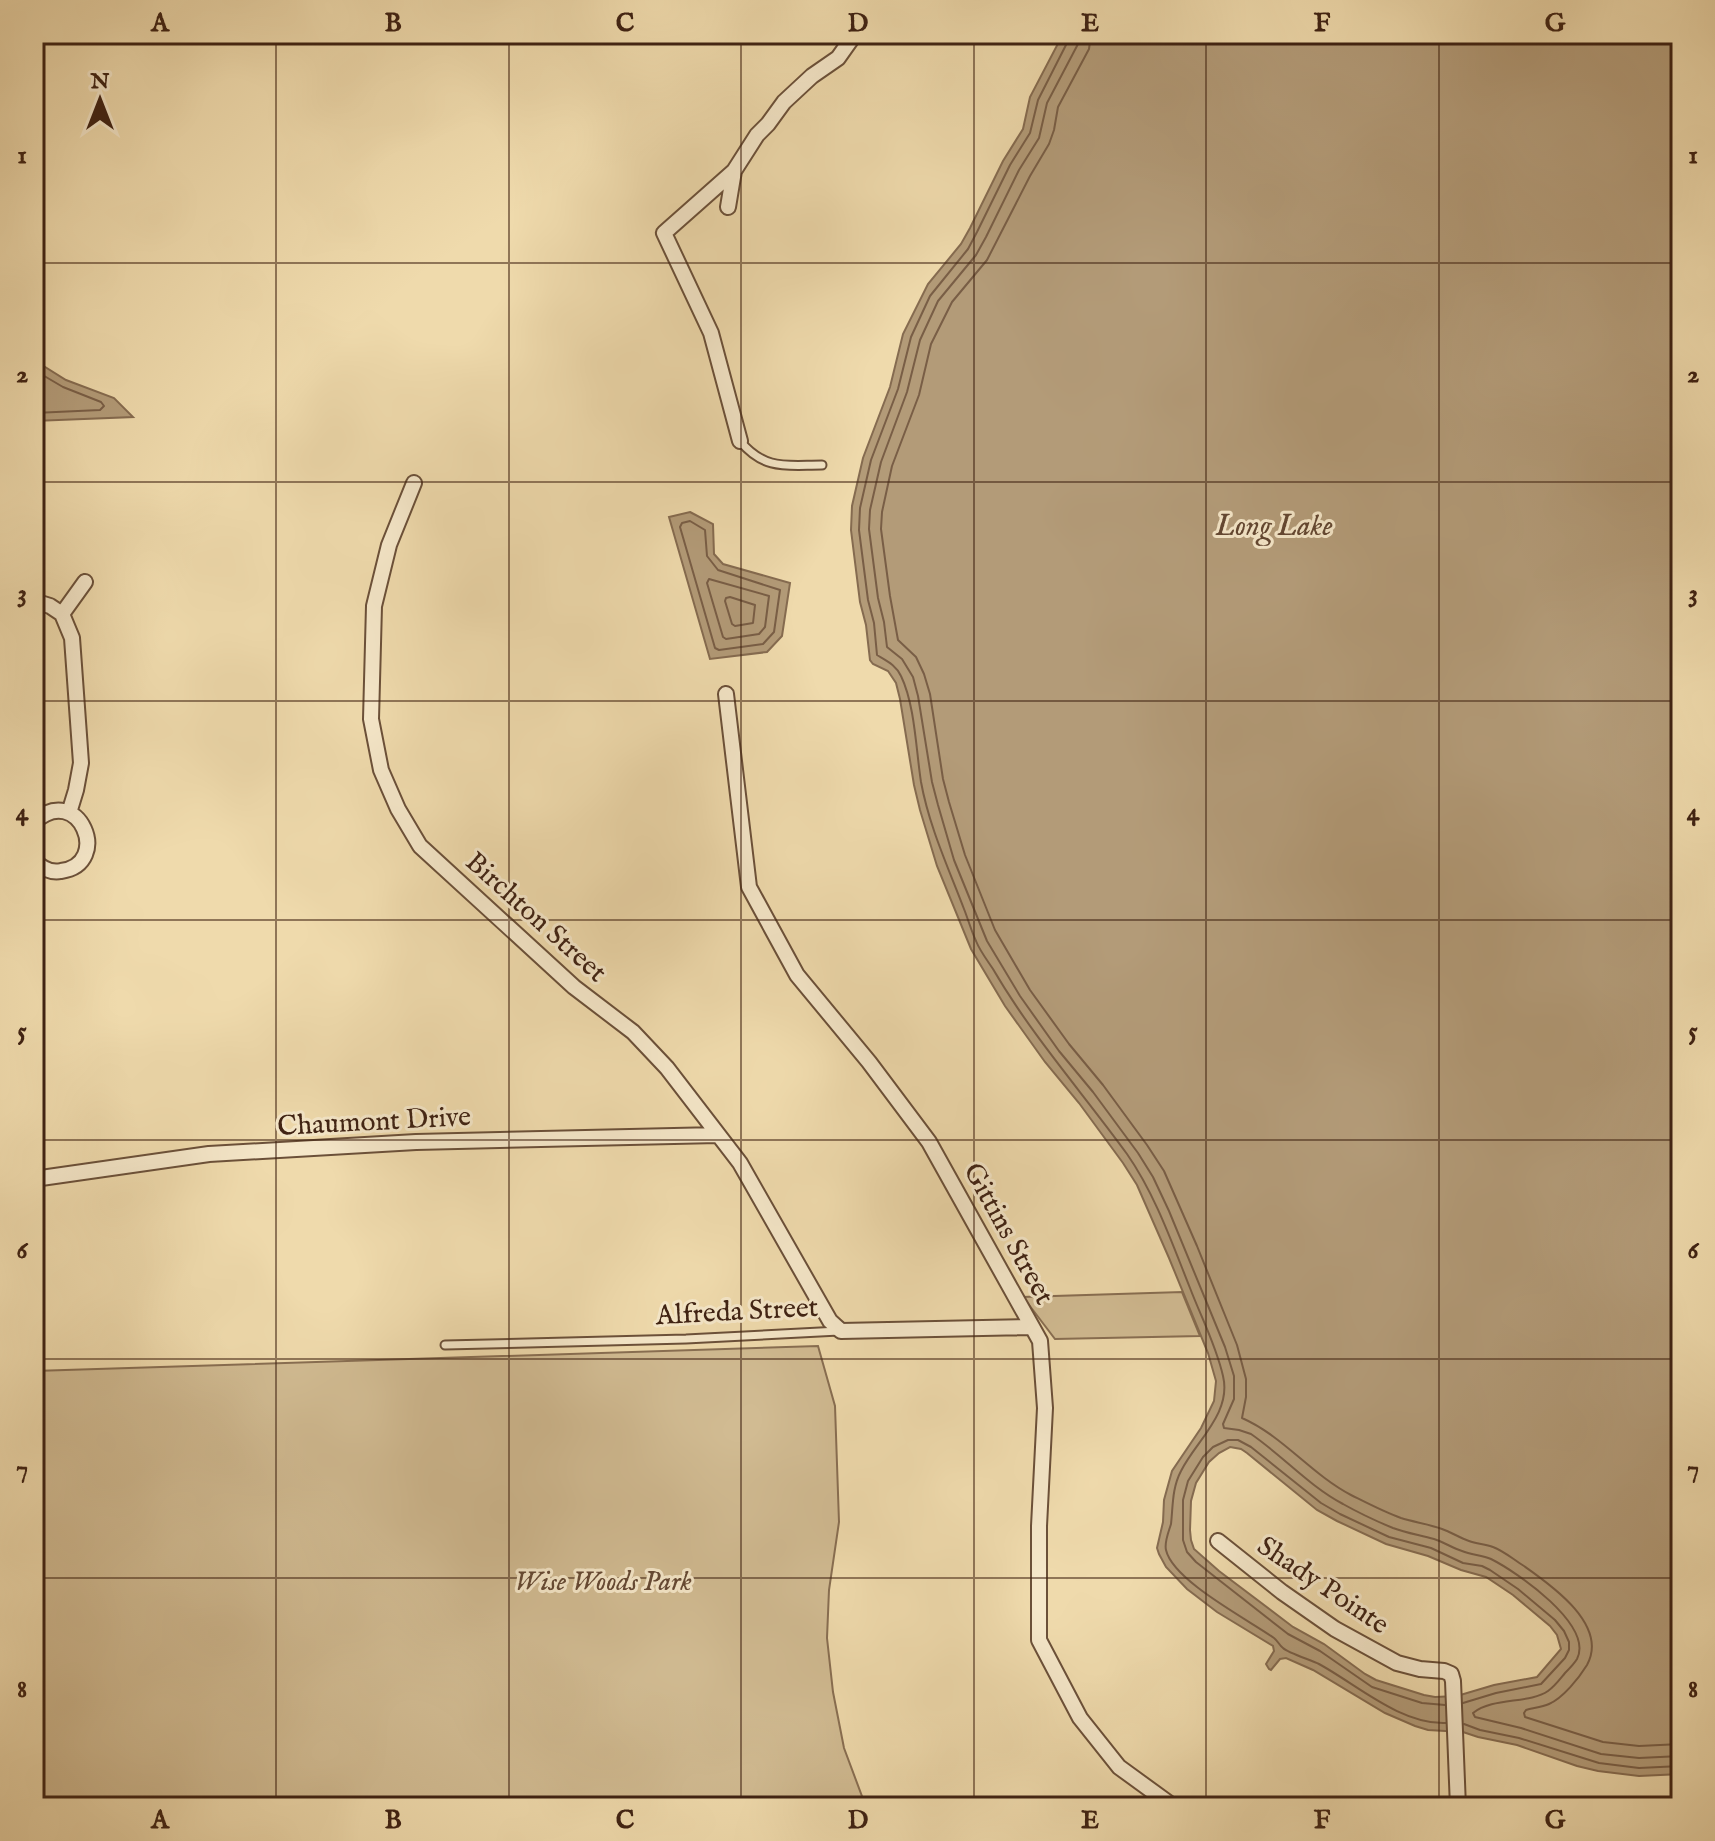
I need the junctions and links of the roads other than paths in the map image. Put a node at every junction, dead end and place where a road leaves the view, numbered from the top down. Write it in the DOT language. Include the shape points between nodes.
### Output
graph roads {
  1 [pos="855,34"];
  2 [pos="734,171"];
  3 [pos="728,207"];
  4 [pos="740,441"];
  5 [pos="822,465"];
  6 [pos="414,483"];
  7 [pos="85,582"];
  8 [pos="34,601"];
  9 [pos="62,614"];
  10 [pos="726,694"];
  11 [pos="69,813"];
  12 [pos="34,822"];
  13 [pos="34,860"];
  14 [pos="718,1135"];
  15 [pos="34,1179"];
  16 [pos="1032,1327"];
  17 [pos="841,1331"];
  18 [pos="445,1345"];
  19 [pos="1218,1541"];
  20 [pos="1174,1807"];
  21 [pos="1458,1807"];
  1 -- 2 [label="street" via="838,58 784,102"];
  2 -- 3 [label="street"];
  2 -- 4 [label="street" via="664,233 711,333"];
  4 -- 5 [label="lane" via="770,464"];
  6 -- 14 [label="street, Birchton Street" via="389,545 374,606 371,719 381,770 398,809 420,846 574,987 633,1032"];
  7 -- 9 [label="street"];
  8 -- 9 [label="street"];
  9 -- 11 [label="street" via="72,638 81,763"];
  10 -- 16 [label="street, Gittins Street" via="749,887 797,975 929,1142"];
  11 -- 12 [label="street" via="50,812"];
  11 -- 13 [label="street" via="87,834 81,861 56,872"];
  14 -- 15 [label="street, Chaumont Drive" via="416,1142 209,1154"];
  14 -- 17 [label="street, Birchton Street" via="740,1163 830,1321"];
  16 -- 17 [label="street, Alfreda Street"];
  16 -- 20 [label="street, Gittins Street" via="1040,1341 1045,1408 1039,1640 1080,1718 1119,1767"];
  17 -- 18 [label="lane, Alfreda Street"];
  19 -- 21 [label="street, Shady Pointe" via="1335,1629 1397,1663 1451,1674"];
}
